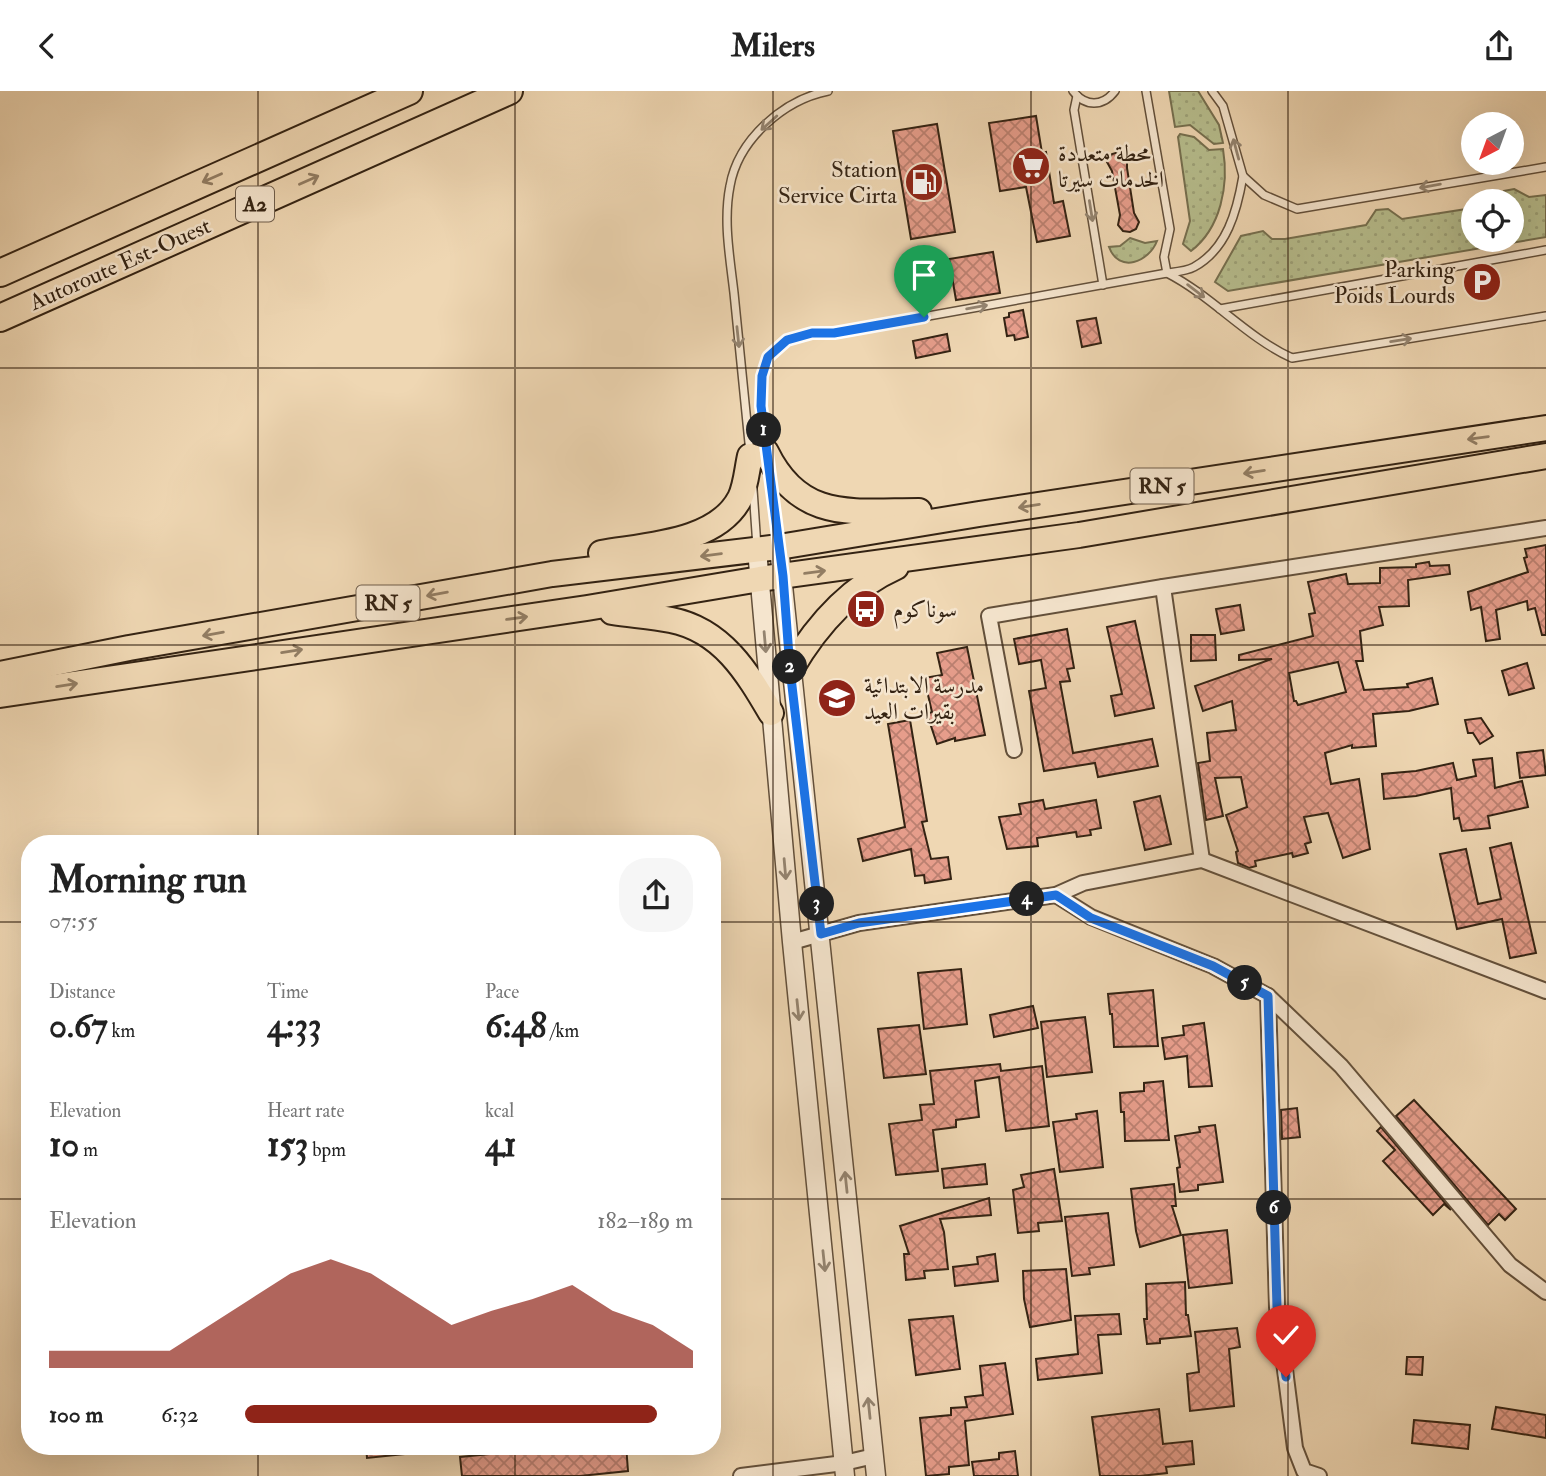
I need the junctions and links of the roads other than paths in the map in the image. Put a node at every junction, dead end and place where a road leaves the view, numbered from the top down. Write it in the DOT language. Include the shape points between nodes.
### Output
graph roads {
  1 [pos="409,91"];
  2 [pos="509,91"];
  3 [pos="828,91"];
  4 [pos="1115,91"];
  5 [pos="1146,91"];
  6 [pos="1212,91"];
  7 [pos="1075,93"];
  8 [pos="1546,167"];
  9 [pos="1242,176"];
  10 [pos="1546,250"];
  11 [pos="0,273"];
  12 [pos="1167,273"];
  13 [pos="1103,285"];
  14 [pos="1220,309"];
  15 [pos="1546,316"];
  16 [pos="0,318"];
  17 [pos="1546,428"];
  18 [pos="758,454"];
  19 [pos="1546,456"];
  20 [pos="979,514"];
  21 [pos="1546,528"];
  22 [pos="768,549"];
  23 [pos="915,558"];
  24 [pos="552,574"];
  25 [pos="771,578"];
  26 [pos="1163,587"];
  27 [pos="587,608"];
  28 [pos="790,669"];
  29 [pos="0,674"];
  30 [pos="0,695"];
  31 [pos="771,713"];
  32 [pos="1014,750"];
  33 [pos="1202,860"];
  34 [pos="1056,895"];
  35 [pos="821,934"];
  36 [pos="792,942"];
  37 [pos="1546,991"];
  38 [pos="1268,996"];
  39 [pos="1546,1292"];
  40 [pos="874,1456"];
  41 [pos="844,1469"];
  42 [pos="741,1476"];
  43 [pos="876,1476"];
  44 [pos="1319,1476"];
  1 -- 11 [label="highway, Autoroute Est-Ouest / A2, one-way"];
  16 -- 2 [label="highway, Autoroute Est-Ouest / A2, one-way"];
  3 -- 18 [label="lane, one-way" via="789,105 764,127 743,150 730,185 727,225"];
  4 -- 7 [label="lane" via="1098,104 1083,101"];
  5 -- 12 [label="lane" via="1170,229 1164,257"];
  9 -- 6 [label="lane, one-way" via="1223,106"];
  7 -- 13 [label="lane, one-way"];
  8 -- 9 [label="lane, one-way" via="1297,209 1264,195"];
  9 -- 12 [label="lane" via="1235,213 1213,253 1192,268"];
  10 -- 14 [label="lane"];
  12 -- 13 [label="lane"];
  12 -- 14 [label="lane, one-way"];
  18 -- 13 [label="lane, one-way" via="762,376 768,357 787,340"];
  14 -- 15 [label="lane, one-way" via="1292,358"];
  17 -- 20 [label="highway, RN 5, one-way"];
  18 -- 20 [label="highway" via="793,490 828,509"];
  18 -- 22 [label="lane"];
  18 -- 22 [label="lane"];
  18 -- 24 [label="highway" via="741,495 712,527 690,537 593,555"];
  19 -- 23 [label="highway, RN 5"];
  20 -- 22 [label="highway, RN 5"];
  21 -- 26 [label="street"];
  22 -- 24 [label="highway, RN 5, one-way"];
  22 -- 25 [label="street"];
  25 -- 23 [label="highway, RN 5, one-way"];
  23 -- 28 [label="highway" via="880,575 842,602 822,622"];
  24 -- 29 [label="highway, RN 5, one-way"];
  25 -- 27 [label="highway, RN 5"];
  25 -- 28 [label="street"];
  25 -- 31 [label="street, one-way"];
  26 -- 32 [label="street" via="989,616"];
  26 -- 33 [label="street"];
  30 -- 27 [label="highway, RN 5, one-way"];
  27 -- 31 [label="highway" via="673,621 706,634 746,670"];
  28 -- 35 [label="street"];
  31 -- 36 [label="street, one-way"];
  33 -- 34 [label="street" via="1083,883"];
  33 -- 37 [label="street"];
  34 -- 35 [label="street" via="859,923"];
  34 -- 38 [label="street" via="1091,918 1213,966"];
  35 -- 36 [label="street"];
  40 -- 35 [label="street, one-way"];
  36 -- 41 [label="street, one-way"];
  38 -- 39 [label="street" via="1341,1066 1510,1265"];
  38 -- 44 [label="street" via="1277,1307 1295,1448 1304,1471"];
  40 -- 41 [label="street"];
  40 -- 43 [label="street"];
  41 -- 42 [label="street"];
}
